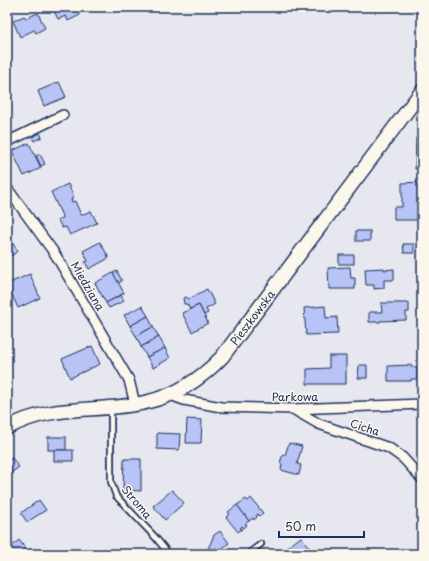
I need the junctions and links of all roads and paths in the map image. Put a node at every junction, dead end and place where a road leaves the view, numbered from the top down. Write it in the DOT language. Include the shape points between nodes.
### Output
graph roads {
  1 [pos="422,92"];
  2 [pos="63,115"];
  3 [pos="7,142"];
  4 [pos="7,188"];
  5 [pos="170,395"];
  6 [pos="135,404"];
  7 [pos="422,404"];
  8 [pos="111,406"];
  9 [pos="293,409"];
  10 [pos="7,428"];
  11 [pos="422,480"];
  12 [pos="261,544"];
  13 [pos="169,554"];
  14 [pos="248,554"];
  1 -- 5 [label="street, Pieszkowska" via="222,356 197,379"];
  2 -- 3 [label="street"];
  4 -- 6 [label="street, Miedziana" via="55,254 129,380"];
  5 -- 6 [label="street, Pieszkowska"];
  5 -- 9 [label="street, Parkowa" via="208,405"];
  6 -- 8 [label="street, Pieszkowska"];
  7 -- 9 [label="street, Parkowa"];
  8 -- 10 [label="street, Pieszkowska" via="49,412"];
  8 -- 13 [label="lane, Stroma" via="111,482 116,496"];
  9 -- 11 [label="street, Cicha" via="319,424 389,448 403,458"];
  12 -- 14 [label="lane"];
}
